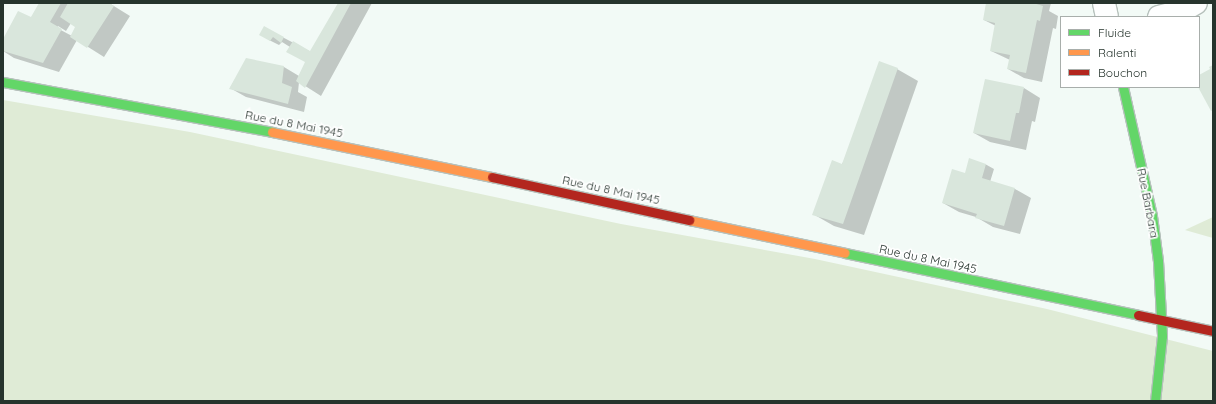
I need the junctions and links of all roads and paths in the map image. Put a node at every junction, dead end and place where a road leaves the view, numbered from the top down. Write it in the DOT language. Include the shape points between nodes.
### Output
graph roads {
  1 [pos="1104,3"];
  2 [pos="1196,3"];
  3 [pos="1107,16"];
  4 [pos="1163,16"];
  5 [pos="3,82"];
  6 [pos="1123,88"];
  7 [pos="1161,320"];
  8 [pos="1213,331"];
  9 [pos="1155,401"];
  1 -- 3 [label="street"];
  2 -- 4 [label="street" via="1182,11"];
  5 -- 7 [label="street, Rue du 8 Mai 1945" via="221,122 505,180"];
  6 -- 7 [label="street, Rue Barbara" via="1152,216 1158,261"];
  7 -- 8 [label="street, Rue du 8 Mai 1945"];
  7 -- 9 [label="street, Rue Barbara" via="1162,336"];
}
